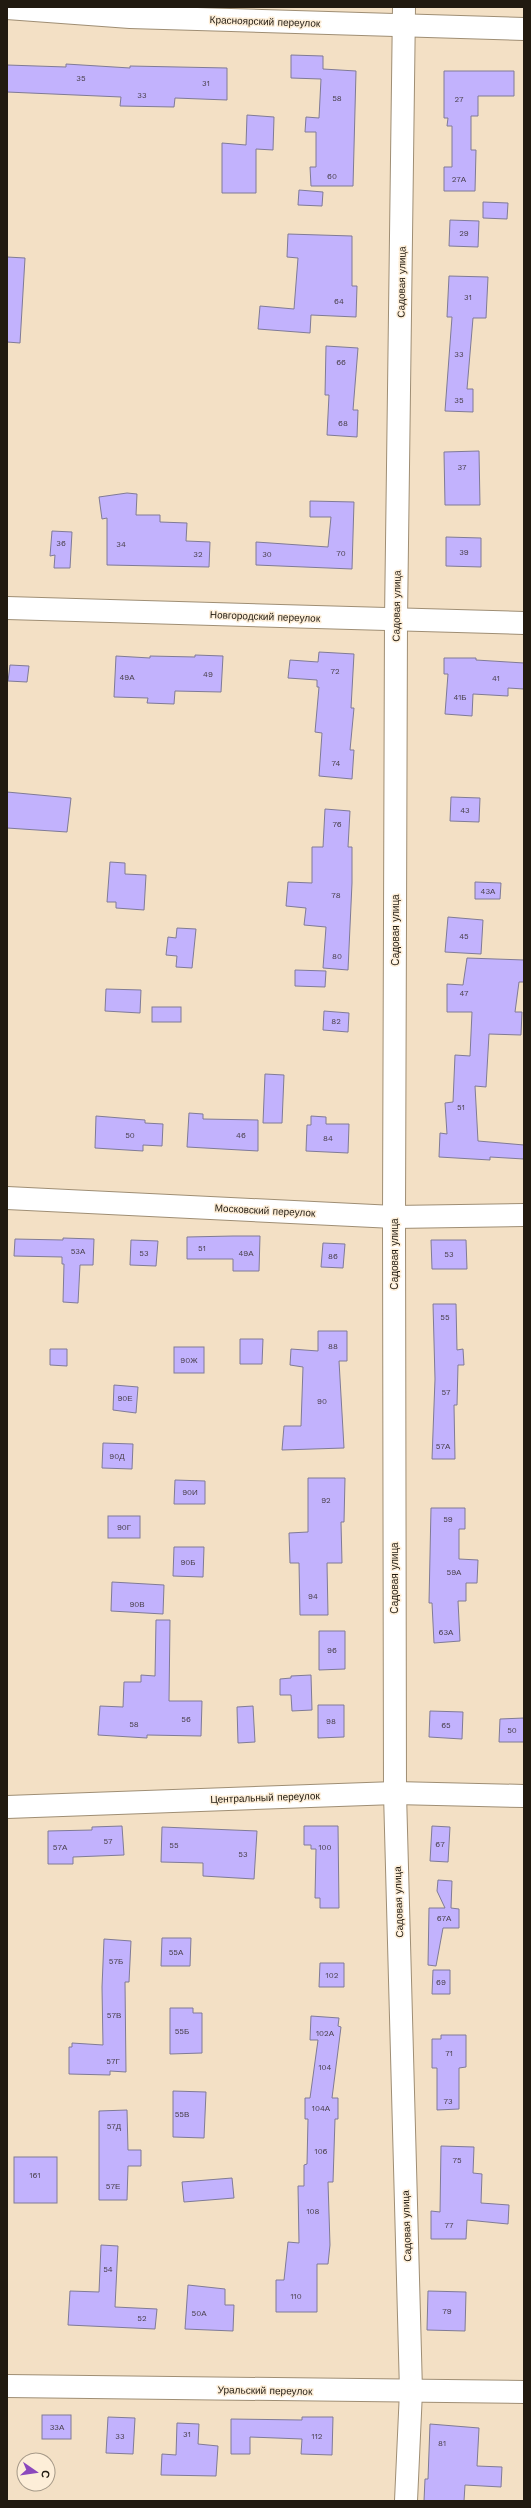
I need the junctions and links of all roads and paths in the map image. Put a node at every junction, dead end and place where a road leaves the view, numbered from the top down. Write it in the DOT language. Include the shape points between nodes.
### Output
graph roads {
  1 [pos="7,8"];
  2 [pos="404,17"];
  3 [pos="524,29"];
  4 [pos="7,608"];
  5 [pos="396,620"];
  6 [pos="524,623"];
  7 [pos="7,1198"];
  8 [pos="524,1215"];
  9 [pos="394,1216"];
  10 [pos="395,1793"];
  11 [pos="524,1796"];
  12 [pos="7,1807"];
  13 [pos="7,2386"];
  14 [pos="411,2391"];
  15 [pos="524,2392"];
  16 [pos="406,2501"];
  1 -- 2 [label="street, Красноярский переулок" via="130,17"];
  2 -- 3 [label="street, Красноярский переулок"];
  2 -- 5 [label="street, Садовая улица"];
  4 -- 5 [label="street, Новгородский переулок"];
  5 -- 6 [label="street, Новгородский переулок"];
  5 -- 9 [label="street, Садовая улица"];
  7 -- 9 [label="street, Московский переулок"];
  8 -- 9 [label="street, Московский переулок"];
  9 -- 10 [label="street, Садовая улица"];
  10 -- 11 [label="street, Центральный переулок"];
  10 -- 12 [label="street, Центральный переулок"];
  10 -- 14 [label="street, Садовая улица"];
  13 -- 14 [label="street, Уральский переулок"];
  14 -- 15 [label="street, Уральский переулок"];
  14 -- 16 [label="street, Садовая улица"];
}
